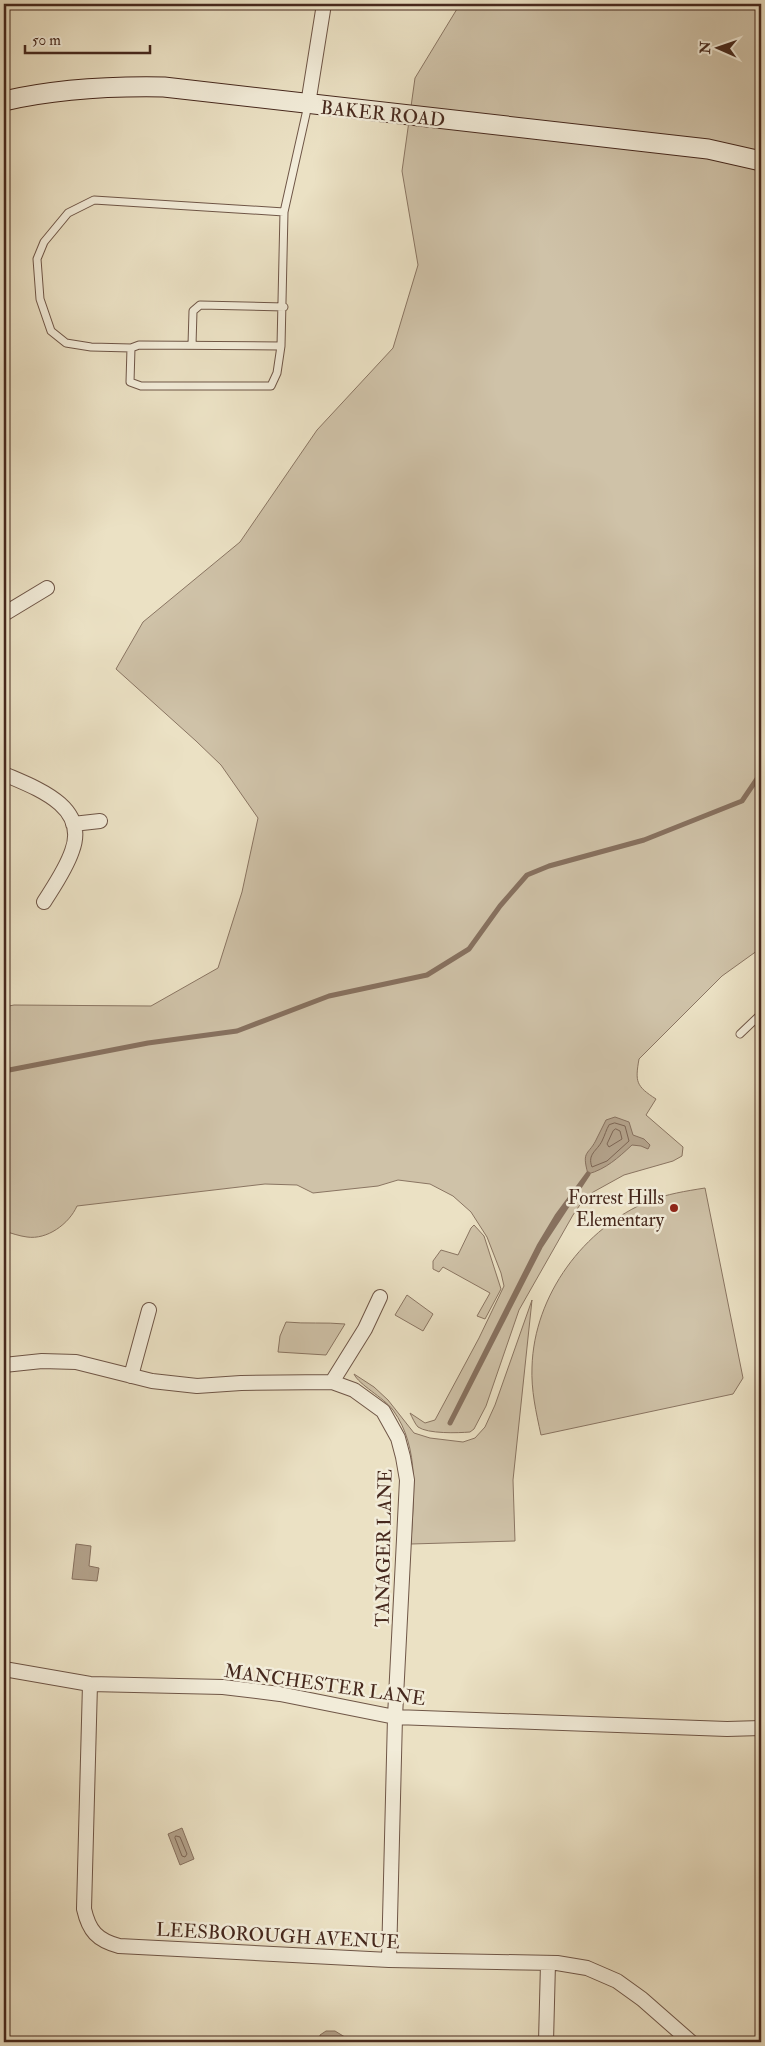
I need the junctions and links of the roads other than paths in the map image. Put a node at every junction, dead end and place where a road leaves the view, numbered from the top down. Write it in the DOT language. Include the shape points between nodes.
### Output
graph roads {
  1 [pos="324,4"];
  2 [pos="4,101"];
  3 [pos="308,104"];
  4 [pos="761,161"];
  5 [pos="284,212"];
  6 [pos="284,307"];
  7 [pos="192,345"];
  8 [pos="281,346"];
  9 [pos="131,348"];
  10 [pos="47,588"];
  11 [pos="4,614"];
  12 [pos="4,774"];
  13 [pos="100,821"];
  14 [pos="73,824"];
  15 [pos="44,902"];
  16 [pos="761,1014"];
  17 [pos="740,1034"];
  18 [pos="380,1297"];
  19 [pos="148,1310"];
  20 [pos="4,1365"];
  21 [pos="131,1376"];
  22 [pos="332,1382"];
  23 [pos="4,1669"];
  24 [pos="90,1684"];
  25 [pos="395,1716"];
  26 [pos="761,1728"];
  27 [pos="388,1960"];
  28 [pos="548,1962"];
  29 [pos="546,2042"];
  30 [pos="691,2042"];
  1 -- 3 [label="street"];
  2 -- 3 [label="main road, BAKER ROAD" via="112,86 164,87"];
  3 -- 4 [label="main road, BAKER ROAD" via="708,149"];
  3 -- 5 [label="lane"];
  5 -- 6 [label="lane"];
  5 -- 9 [label="lane" via="94,200 68,213 44,242 37,259 40,299 51,331 66,343"];
  6 -- 7 [label="lane" via="200,304 193,311"];
  6 -- 8 [label="lane"];
  7 -- 8 [label="lane"];
  7 -- 9 [label="lane" via="138,345"];
  8 -- 9 [label="lane" via="277,373 271,386 141,386 130,382"];
  10 -- 11 [label="street"];
  12 -- 14 [label="street" via="61,803"];
  13 -- 14 [label="street"];
  14 -- 15 [label="street" via="73,850"];
  16 -- 17 [label="lane"];
  18 -- 22 [label="street" via="365,1329"];
  19 -- 21 [label="street"];
  20 -- 21 [label="street, TANAGER LANE" via="76,1362"];
  21 -- 22 [label="street, TANAGER LANE" via="197,1386"];
  22 -- 25 [label="street, TANAGER LANE" via="354,1390 383,1411 398,1438 403,1458 407,1480"];
  23 -- 24 [label="street, MANCHESTER LANE"];
  24 -- 25 [label="street, MANCHESTER LANE" via="223,1687 280,1694"];
  24 -- 27 [label="street, LEESBOROUGH AVENUE" via="84,1909 95,1935 106,1943 119,1946"];
  25 -- 26 [label="street, MANCHESTER LANE"];
  25 -- 27 [label="street, TANAGER LANE"];
  27 -- 28 [label="street, LEESBOROUGH AVENUE"];
  28 -- 29 [label="street"];
  28 -- 30 [label="street, LEESBOROUGH AVENUE" via="587,1968 617,1982 642,1999"];
}
